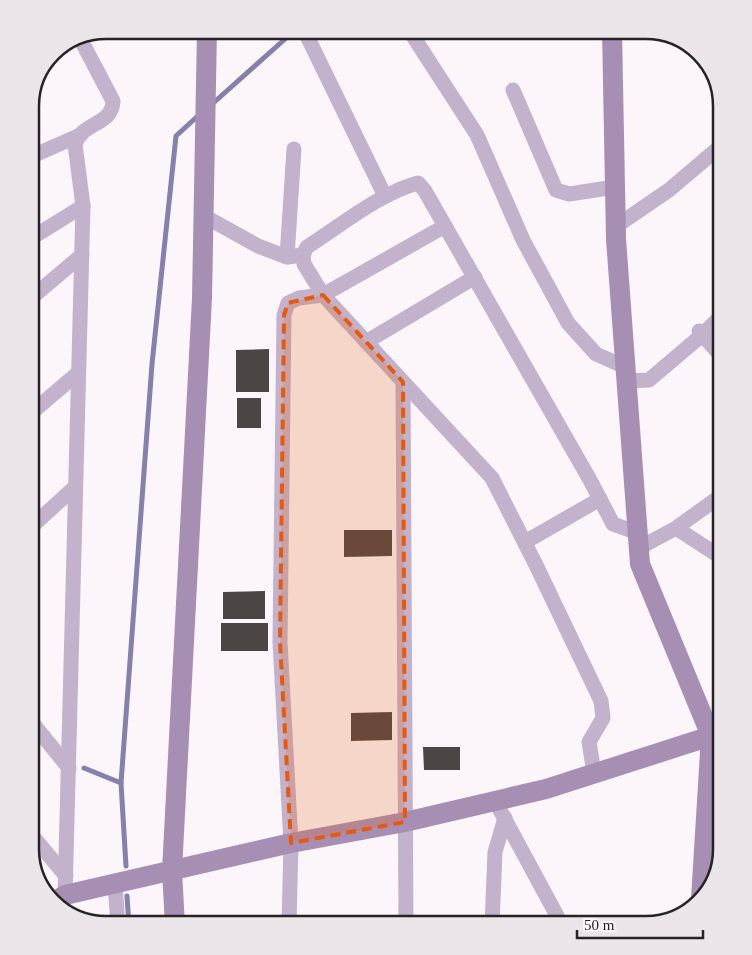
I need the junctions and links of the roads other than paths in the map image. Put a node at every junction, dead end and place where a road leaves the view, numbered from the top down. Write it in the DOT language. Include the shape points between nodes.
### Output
graph roads {
  1 [pos="207,39"];
  2 [pos="308,39"];
  3 [pos="415,39"];
  4 [pos="612,39"];
  5 [pos="83,43"];
  6 [pos="513,90"];
  7 [pos="78,136"];
  8 [pos="294,150"];
  9 [pos="713,153"];
  10 [pos="39,154"];
  11 [pos="615,187"];
  12 [pos="384,196"];
  13 [pos="83,206"];
  14 [pos="204,216"];
  15 [pos="445,226"];
  16 [pos="615,227"];
  17 [pos="39,233"];
  18 [pos="82,254"];
  19 [pos="303,255"];
  20 [pos="287,257"];
  21 [pos="475,277"];
  22 [pos="39,291"];
  23 [pos="323,295"];
  24 [pos="713,323"];
  25 [pos="701,333"];
  26 [pos="366,342"];
  27 [pos="713,347"];
  28 [pos="78,373"];
  29 [pos="626,374"];
  30 [pos="403,382"];
  31 [pos="39,406"];
  32 [pos="75,487"];
  33 [pos="600,499"];
  34 [pos="713,501"];
  35 [pos="39,520"];
  36 [pos="676,528"];
  37 [pos="638,540"];
  38 [pos="525,542"];
  39 [pos="713,552"];
  40 [pos="713,724"];
  41 [pos="713,732"];
  42 [pos="39,736"];
  43 [pos="713,764"];
  44 [pos="69,768"];
  45 [pos="594,773"];
  46 [pos="500,809"];
  47 [pos="405,822"];
  48 [pos="291,844"];
  49 [pos="39,849"];
  50 [pos="172,871"];
  51 [pos="115,884"];
  52 [pos="702,886"];
  53 [pos="62,891"];
  54 [pos="117,916"];
  55 [pos="174,916"];
  56 [pos="289,916"];
  57 [pos="406,916"];
  58 [pos="492,916"];
  59 [pos="557,916"];
  1 -- 14 [label="street"];
  2 -- 12 [label="street"];
  3 -- 29 [label="street" via="477,135 523,240 568,323 596,354"];
  4 -- 11 [label="street"];
  5 -- 7 [label="street" via="113,101 113,109"];
  6 -- 11 [label="street" via="556,190 569,194"];
  7 -- 10 [label="street"];
  7 -- 13 [label="street" via="76,144"];
  8 -- 20 [label="street"];
  9 -- 16 [label="street" via="669,190"];
  11 -- 16 [label="street"];
  12 -- 15 [label="street" via="418,183"];
  12 -- 19 [label="street" via="307,247"];
  13 -- 17 [label="street"];
  13 -- 18 [label="street"];
  14 -- 20 [label="street" via="258,246"];
  14 -- 50 [label="street"];
  15 -- 21 [label="street"];
  15 -- 23 [label="street"];
  16 -- 29 [label="street"];
  18 -- 22 [label="street"];
  18 -- 28 [label="street"];
  19 -- 20 [label="street"];
  19 -- 23 [label="street" via="304,264"];
  21 -- 26 [label="street"];
  21 -- 33 [label="street"];
  23 -- 26 [label="street"];
  23 -- 48 [label="street" via="288,303 284,315 280,642"];
  24 -- 25 [label="street"];
  25 -- 27 [label="street"];
  25 -- 29 [label="street" via="649,380"];
  26 -- 30 [label="street"];
  28 -- 31 [label="street"];
  28 -- 32 [label="street"];
  29 -- 37 [label="street"];
  30 -- 38 [label="street" via="492,478"];
  30 -- 47 [label="street"];
  32 -- 35 [label="street"];
  32 -- 44 [label="street"];
  33 -- 37 [label="street" via="613,524"];
  33 -- 38 [label="street"];
  34 -- 36 [label="street"];
  36 -- 37 [label="street"];
  36 -- 39 [label="street"];
  37 -- 40 [label="street" via="640,564"];
  38 -- 45 [label="street" via="601,701 603,718 589,742"];
  41 -- 45 [label="street"];
  42 -- 44 [label="street"];
  43 -- 52 [label="street"];
  44 -- 53 [label="street"];
  45 -- 46 [label="street"];
  46 -- 47 [label="street"];
  46 -- 58 [label="street"];
  46 -- 59 [label="street"];
  47 -- 48 [label="street"];
  47 -- 57 [label="street"];
  48 -- 50 [label="street"];
  48 -- 56 [label="street"];
  49 -- 53 [label="street"];
  50 -- 51 [label="street"];
  50 -- 55 [label="street"];
  51 -- 53 [label="street"];
  51 -- 54 [label="street"];
}
